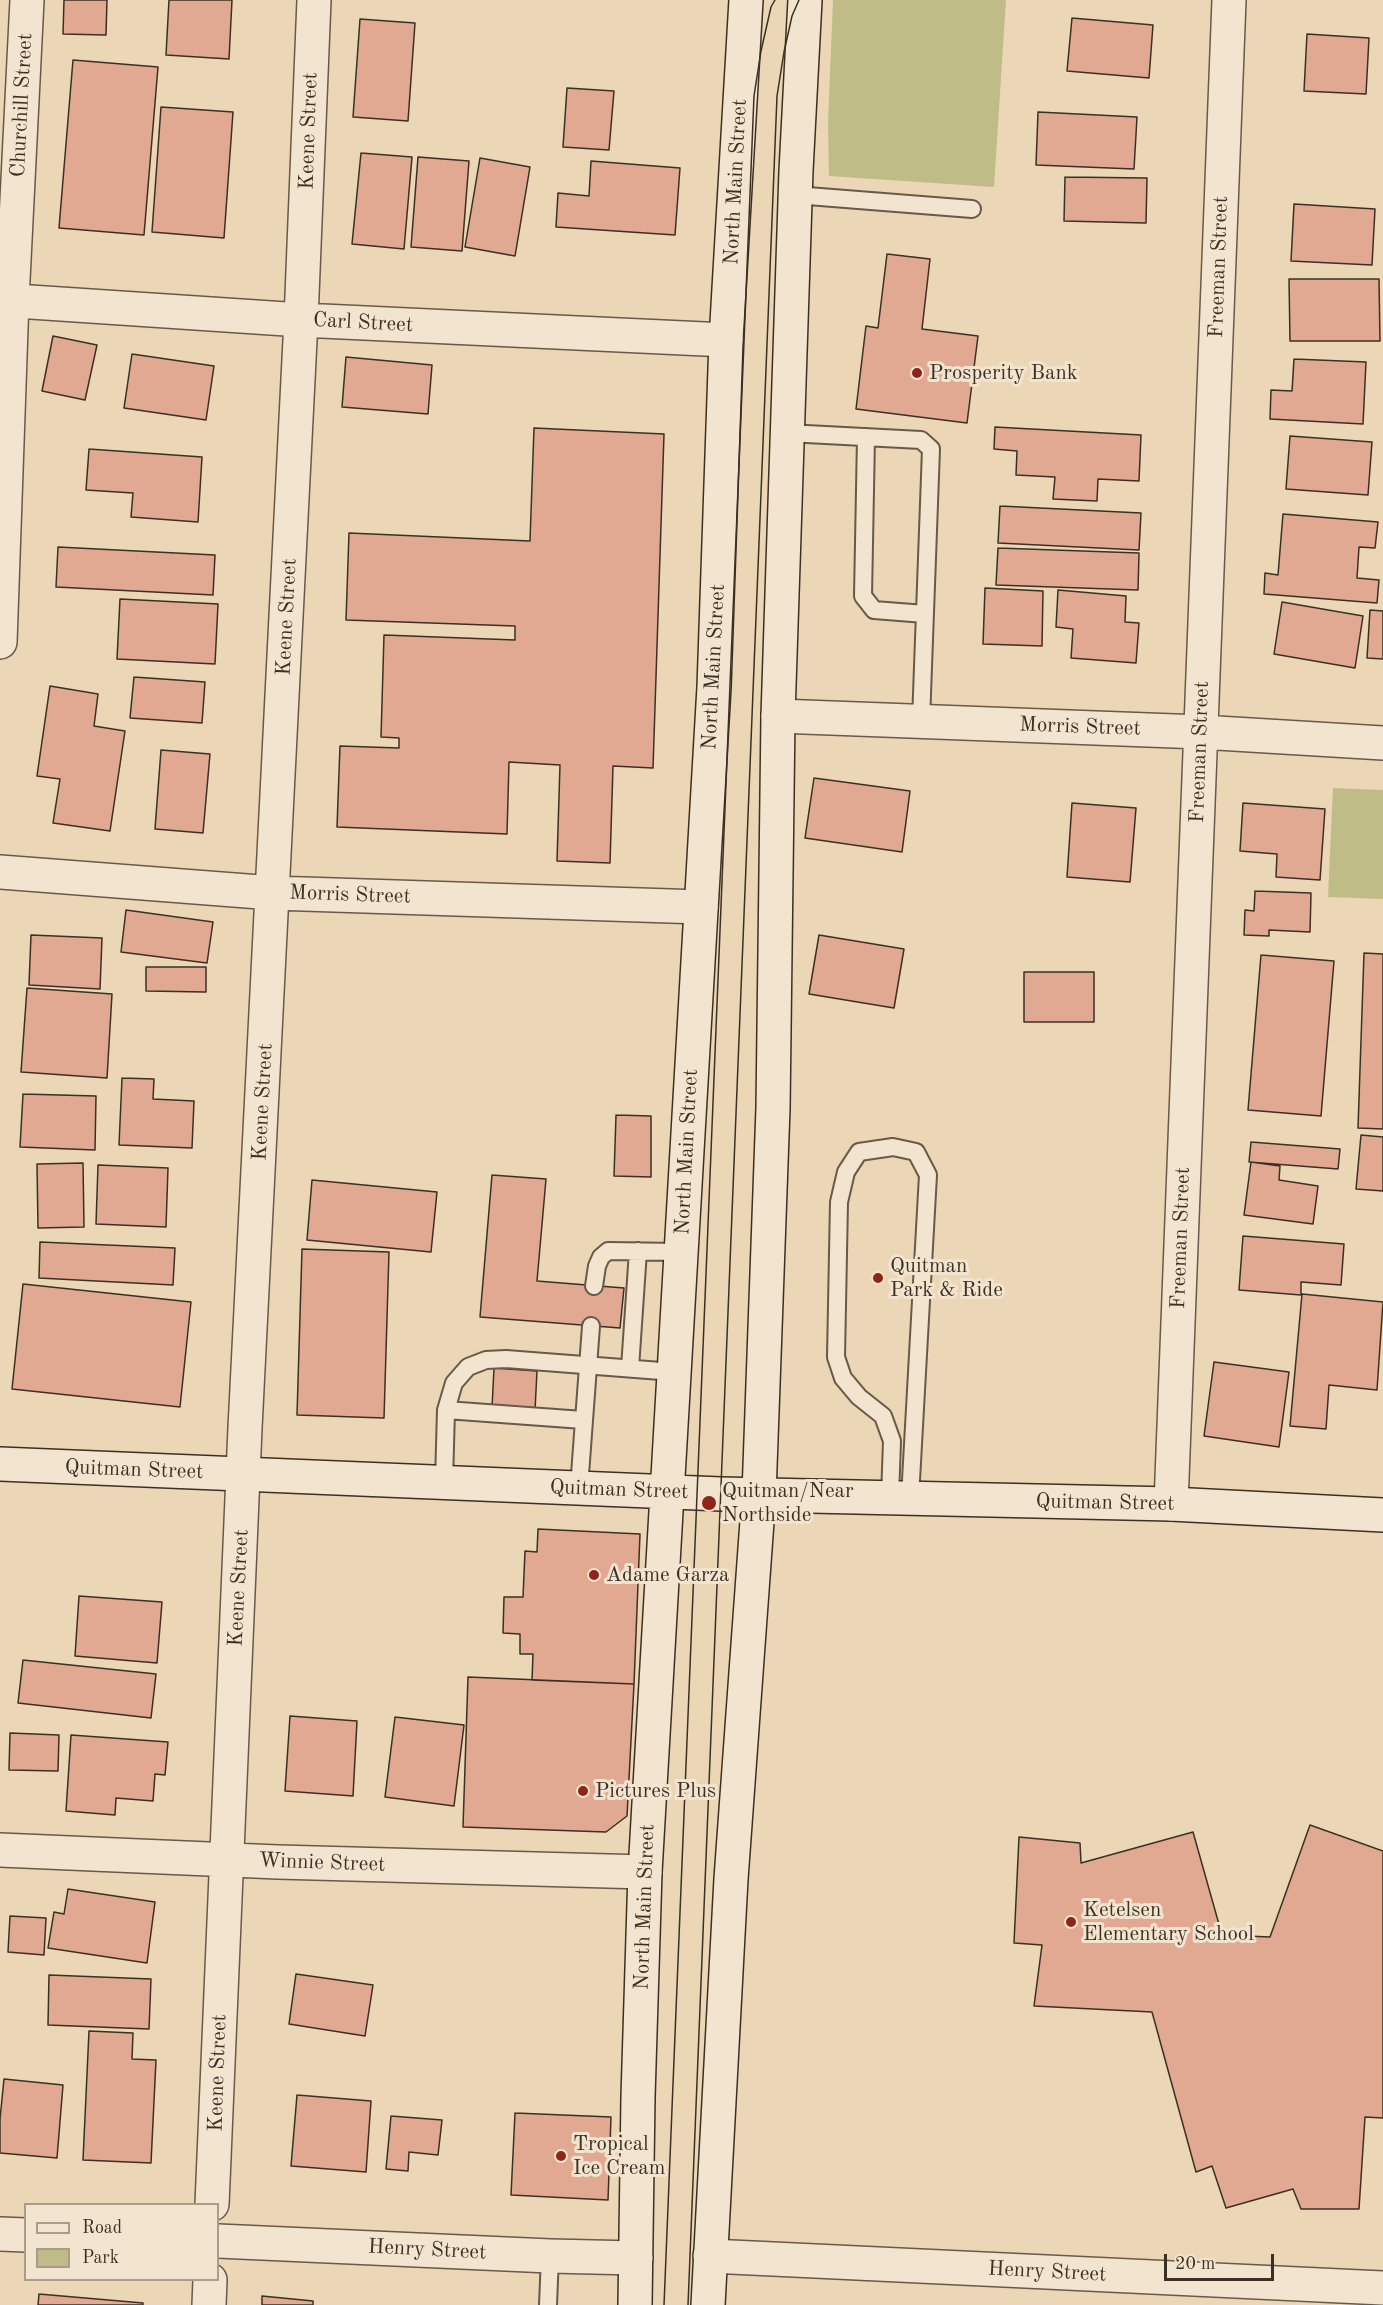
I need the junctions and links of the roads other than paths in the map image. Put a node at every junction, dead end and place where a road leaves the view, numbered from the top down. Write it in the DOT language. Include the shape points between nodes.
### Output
graph roads {
  1 [pos="27,0"];
  2 [pos="314,0"];
  3 [pos="746,0"];
  4 [pos="805,0"];
  5 [pos="1229,0"];
  6 [pos="795,195"];
  7 [pos="972,209"];
  8 [pos="6,300"];
  9 [pos="301,320"];
  10 [pos="726,340"];
  11 [pos="787,433"];
  12 [pos="866,437"];
  13 [pos="925,614"];
  14 [pos="0,642"];
  15 [pos="778,716"];
  16 [pos="921,721"];
  17 [pos="1201,732"];
  18 [pos="1383,743"];
  19 [pos="0,872"];
  20 [pos="273,892"];
  21 [pos="701,907"];
  22 [pos="638,1251"];
  23 [pos="681,1252"];
  24 [pos="594,1286"];
  25 [pos="591,1326"];
  26 [pos="588,1367"];
  27 [pos="630,1368"];
  28 [pos="674,1372"];
  29 [pos="446,1410"];
  30 [pos="583,1420"];
  31 [pos="0,1464"];
  32 [pos="244,1474"];
  33 [pos="444,1482"];
  34 [pos="579,1488"];
  35 [pos="666,1491"];
  36 [pos="759,1494"];
  37 [pos="900,1498"];
  38 [pos="1171,1504"];
  39 [pos="1383,1515"];
  40 [pos="0,1850"];
  41 [pos="227,1860"];
  42 [pos="645,1872"];
  43 [pos="212,2203"];
  44 [pos="0,2234"];
  45 [pos="24,2235"];
  46 [pos="219,2241"];
  47 [pos="550,2256"];
  48 [pos="710,2256"];
  49 [pos="636,2258"];
  50 [pos="210,2281"];
  51 [pos="1383,2288"];
  52 [pos="1139,2291"];
  53 [pos="209,2305"];
  54 [pos="548,2305"];
  55 [pos="635,2305"];
  56 [pos="708,2305"];
  1 -- 8 [label="street, Churchill Street"];
  2 -- 9 [label="street, Keene Street"];
  3 -- 10 [label="street, North Main Street"];
  4 -- 6 [label="street"];
  5 -- 17 [label="street, Freeman Street"];
  6 -- 7 [label="lane"];
  6 -- 11 [label="street"];
  8 -- 9 [label="street, Carl Street"];
  8 -- 14 [label="street, Churchill Street"];
  9 -- 10 [label="street, Carl Street"];
  9 -- 20 [label="street, Keene Street"];
  10 -- 21 [label="street, North Main Street" via="714,687"];
  11 -- 12 [label="lane"];
  11 -- 15 [label="street"];
  12 -- 13 [label="lane" via="863,596 874,610"];
  12 -- 13 [label="lane" via="921,440 932,449"];
  13 -- 16 [label="lane"];
  15 -- 16 [label="street, Morris Street"];
  15 -- 36 [label="street" via="773,1108"];
  16 -- 17 [label="street, Morris Street"];
  17 -- 18 [label="street, Morris Street"];
  17 -- 38 [label="street, Freeman Street"];
  19 -- 20 [label="street, Morris Street"];
  20 -- 21 [label="street, Morris Street"];
  20 -- 32 [label="street, Keene Street"];
  21 -- 23 [label="street, North Main Street"];
  22 -- 23 [label="lane"];
  22 -- 24 [label="lane" via="608,1251 597,1266"];
  22 -- 27 [label="lane"];
  23 -- 28 [label="street, North Main Street"];
  25 -- 26 [label="lane"];
  26 -- 27 [label="lane"];
  26 -- 29 [label="lane" via="506,1359 478,1363 468,1367 454,1383"];
  26 -- 30 [label="lane"];
  27 -- 28 [label="lane"];
  28 -- 35 [label="street, North Main Street"];
  29 -- 30 [label="lane"];
  29 -- 33 [label="lane"];
  30 -- 34 [label="lane"];
  31 -- 32 [label="street, Quitman Street"];
  32 -- 33 [label="street, Quitman Street"];
  32 -- 41 [label="street, Keene Street"];
  33 -- 34 [label="street, Quitman Street"];
  34 -- 35 [label="street, Quitman Street"];
  35 -- 36 [label="street, Quitman Street"];
  35 -- 42 [label="street, North Main Street"];
  36 -- 37 [label="street, Quitman Street"];
  36 -- 48 [label="street" via="731,1880"];
  37 -- 37 [label="lane" via="928,1174 915,1152 892,1147 859,1152 846,1172 839,1202 836,1357 843,1378 883,1416 892,1441"];
  37 -- 38 [label="street, Quitman Street"];
  38 -- 39 [label="street, Quitman Street"];
  40 -- 41 [label="street, Winnie Street"];
  41 -- 42 [label="street, Winnie Street"];
  41 -- 43 [label="street, Keene Street"];
  42 -- 49 [label="street, North Main Street"];
  44 -- 45 [label="street"];
  46 -- 47 [label="street, Henry Street"];
  47 -- 49 [label="street, Henry Street"];
  47 -- 54 [label="lane"];
  48 -- 52 [label="street, Henry Street"];
  48 -- 56 [label="street"];
  49 -- 55 [label="street, North Main Street"];
  50 -- 53 [label="street"];
  51 -- 52 [label="street, Henry Street"];
}
